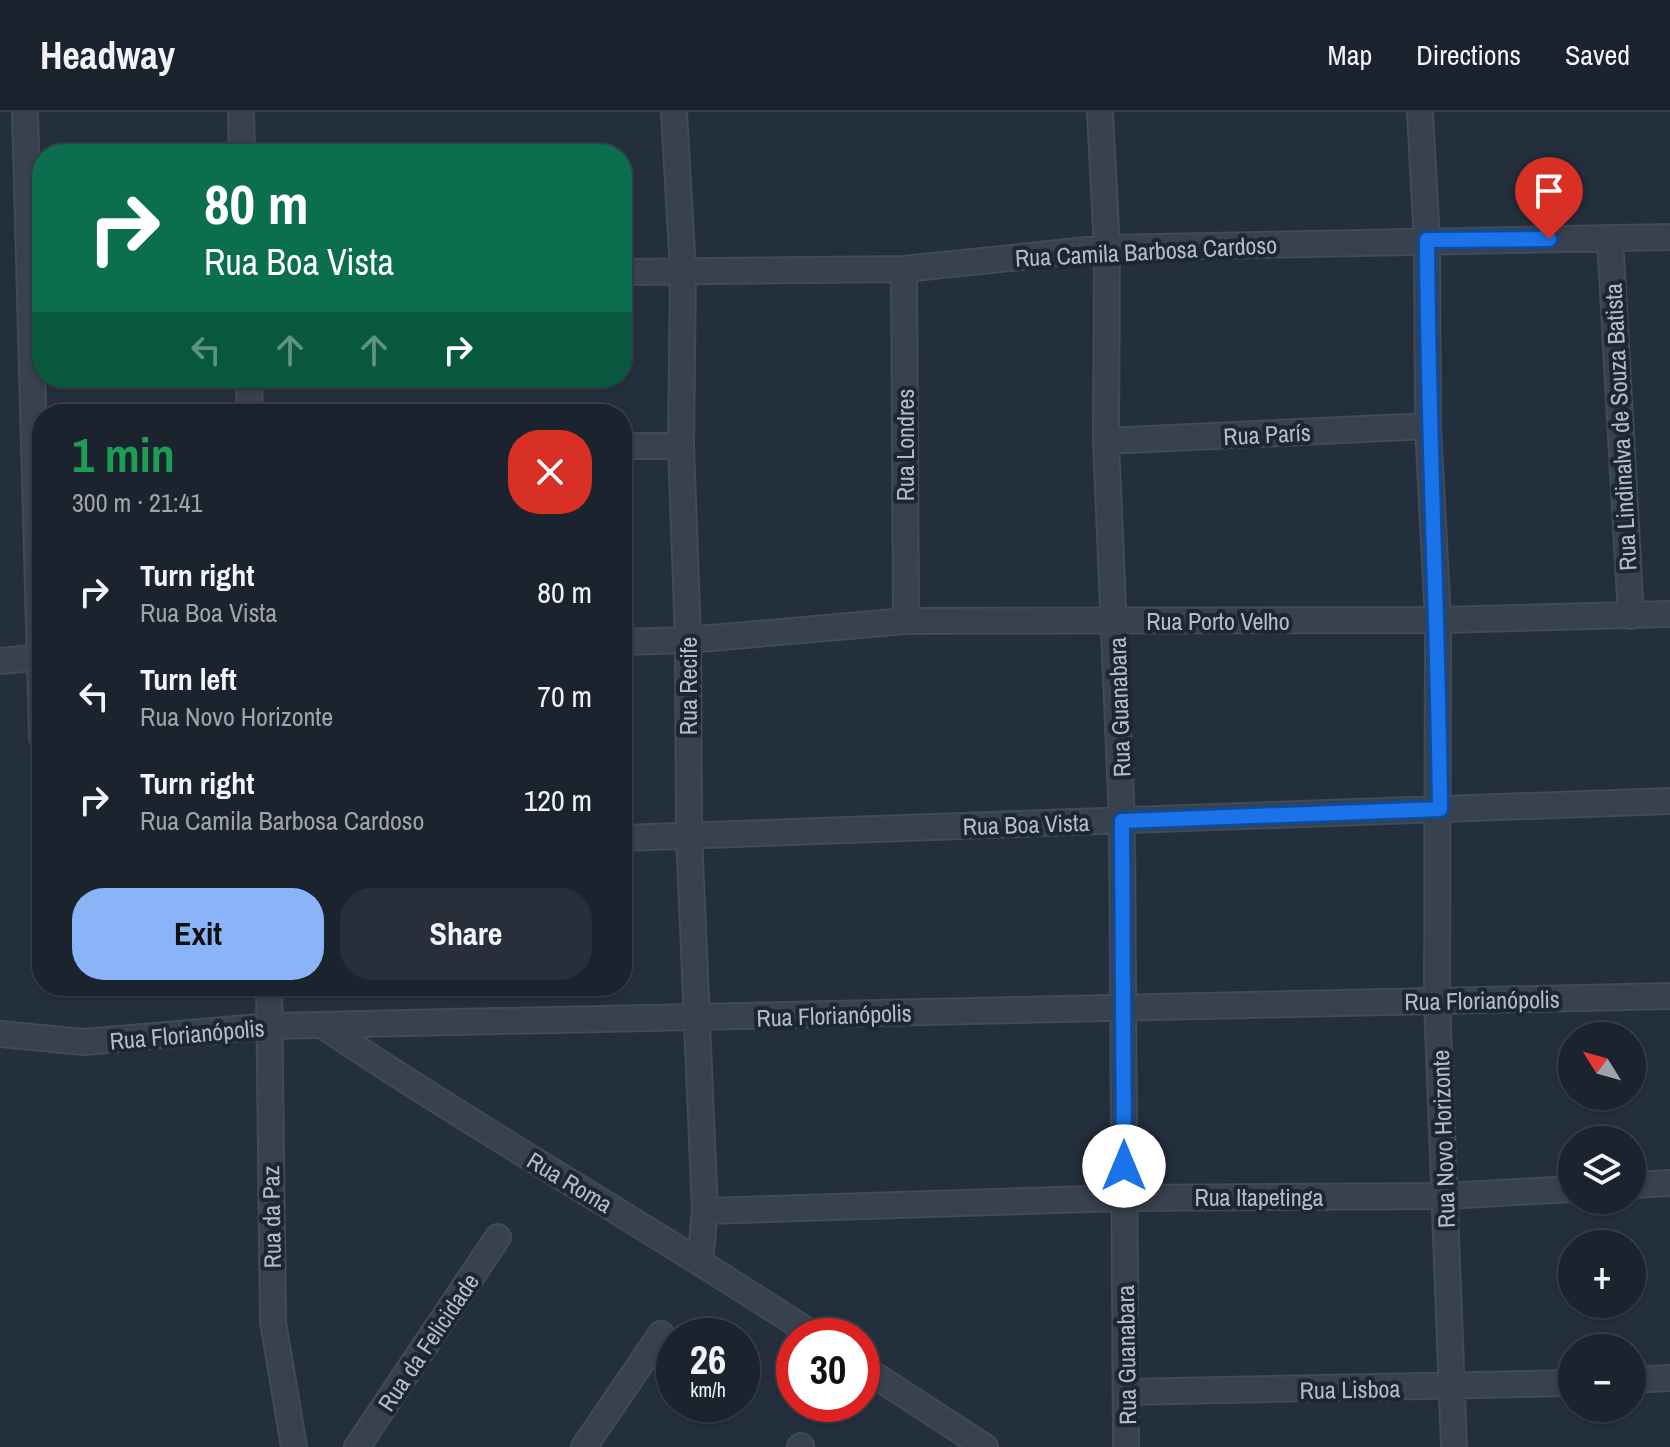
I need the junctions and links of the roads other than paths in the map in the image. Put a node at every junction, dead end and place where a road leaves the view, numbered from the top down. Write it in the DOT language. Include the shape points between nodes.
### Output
graph roads {
  1 [pos="25,112"];
  2 [pos="241,112"];
  3 [pos="674,112"];
  4 [pos="1100,112"];
  5 [pos="1420,112"];
  6 [pos="242,144"];
  7 [pos="1670,237"];
  8 [pos="1610,238"];
  9 [pos="1427,240"];
  10 [pos="1107,248"];
  11 [pos="904,269"];
  12 [pos="683,270"];
  13 [pos="632,272"];
  14 [pos="32,366"];
  15 [pos="1428,426"];
  16 [pos="1106,441"];
  17 [pos="632,446"];
  18 [pos="681,446"];
  19 [pos="1670,614"];
  20 [pos="1631,616"];
  21 [pos="1438,620"];
  22 [pos="906,621"];
  23 [pos="1116,622"];
  24 [pos="688,640"];
  25 [pos="632,642"];
  26 [pos="32,658"];
  27 [pos="0,661"];
  28 [pos="1670,801"];
  29 [pos="1440,809"];
  30 [pos="1122,821"];
  31 [pos="689,834"];
  32 [pos="632,837"];
  33 [pos="269,996"];
  34 [pos="1670,996"];
  35 [pos="1437,1000"];
  36 [pos="1124,1006"];
  37 [pos="696,1019"];
  38 [pos="270,1026"];
  39 [pos="325,1027"];
  40 [pos="0,1034"];
  41 [pos="1670,1183"];
  42 [pos="1646,1184"];
  43 [pos="1558,1190"];
  44 [pos="1446,1196"];
  45 [pos="1124,1198"];
  46 [pos="705,1211"];
  47 [pos="498,1237"];
  48 [pos="700,1261"];
  49 [pos="787,1318"];
  50 [pos="656,1341"];
  51 [pos="1670,1378"];
  52 [pos="880,1379"];
  53 [pos="1646,1379"];
  54 [pos="1558,1384"];
  55 [pos="1452,1388"];
  56 [pos="1127,1392"];
  57 [pos="294,1447"];
  58 [pos="357,1447"];
  59 [pos="584,1447"];
  60 [pos="985,1447"];
  61 [pos="1126,1447"];
  62 [pos="1454,1447"];
  1 -- 14 [label="street"];
  2 -- 6 [label="street"];
  3 -- 12 [label="street, Rua Recife"];
  4 -- 10 [label="street, Rua Guanabara"];
  5 -- 9 [label="street, Rua Novo Horizonte"];
  7 -- 8 [label="street, Rua Camila Barbosa Cardoso"];
  8 -- 9 [label="street, Rua Camila Barbosa Cardoso"];
  8 -- 20 [label="street, Rua Lindinalva de Souza Batista"];
  9 -- 10 [label="street, Rua Camila Barbosa Cardoso"];
  9 -- 15 [label="street, Rua Novo Horizonte"];
  10 -- 11 [label="street, Rua Camila Barbosa Cardoso"];
  10 -- 16 [label="street, Rua Guanabara"];
  11 -- 12 [label="street, Rua Camila Barbosa Cardoso"];
  11 -- 22 [label="street, Rua Londres"];
  12 -- 13 [label="street, Rua Camila Barbosa Cardoso"];
  12 -- 18 [label="street, Rua Recife"];
  15 -- 16 [label="street, Rua París"];
  15 -- 21 [label="street, Rua Novo Horizonte"];
  16 -- 23 [label="street, Rua Guanabara"];
  17 -- 18 [label="street"];
  18 -- 24 [label="street, Rua Recife"];
  19 -- 20 [label="street, Rua Porto Velho"];
  20 -- 21 [label="street, Rua Porto Velho"];
  21 -- 23 [label="street, Rua Porto Velho"];
  21 -- 29 [label="street, Rua Novo Horizonte"];
  22 -- 23 [label="street, Rua Porto Velho"];
  22 -- 24 [label="street, Rua Porto Velho"];
  23 -- 30 [label="street, Rua Guanabara"];
  24 -- 25 [label="street, Rua Porto Velho"];
  24 -- 31 [label="street, Rua Recife"];
  26 -- 27 [label="street"];
  28 -- 29 [label="street, Rua Boa Vista"];
  29 -- 30 [label="street, Rua Boa Vista"];
  29 -- 35 [label="street, Rua Novo Horizonte"];
  30 -- 31 [label="street, Rua Boa Vista"];
  30 -- 36 [label="street, Rua Guanabara"];
  31 -- 32 [label="street, Rua Boa Vista"];
  31 -- 37 [label="street, Rua Recife"];
  33 -- 38 [label="street, Rua da Paz"];
  34 -- 35 [label="street, Rua Florianópolis"];
  35 -- 36 [label="street, Rua Florianópolis"];
  35 -- 44 [label="street, Rua Novo Horizonte"];
  36 -- 37 [label="street, Rua Florianópolis"];
  36 -- 45 [label="street, Rua Guanabara"];
  37 -- 39 [label="street, Rua Florianópolis"];
  37 -- 46 [label="street, Rua Recife"];
  38 -- 39 [label="street, Rua Florianópolis"];
  38 -- 40 [label="street, Rua Florianópolis" via="84,1042"];
  38 -- 57 [label="street, Rua da Paz" via="273,1322"];
  39 -- 48 [label="street, Rua Roma" via="447,1108"];
  41 -- 42 [label="street"];
  43 -- 44 [label="street, Rua Itapetinga"];
  44 -- 45 [label="street, Rua Itapetinga"];
  44 -- 55 [label="street, Rua Novo Horizonte"];
  45 -- 46 [label="street, Rua Itapetinga"];
  45 -- 56 [label="street, Rua Guanabara"];
  46 -- 48 [label="street, Rua Recife"];
  47 -- 58 [label="street, Rua da Felicidade"];
  48 -- 49 [label="street, Rua Roma"];
  50 -- 59 [label="street"];
  51 -- 53 [label="street"];
  52 -- 60 [label="street"];
  54 -- 55 [label="street, Rua Lisboa"];
  55 -- 56 [label="street, Rua Lisboa"];
  55 -- 62 [label="street, Rua Novo Horizonte"];
  56 -- 61 [label="street, Rua Guanabara"];
}
